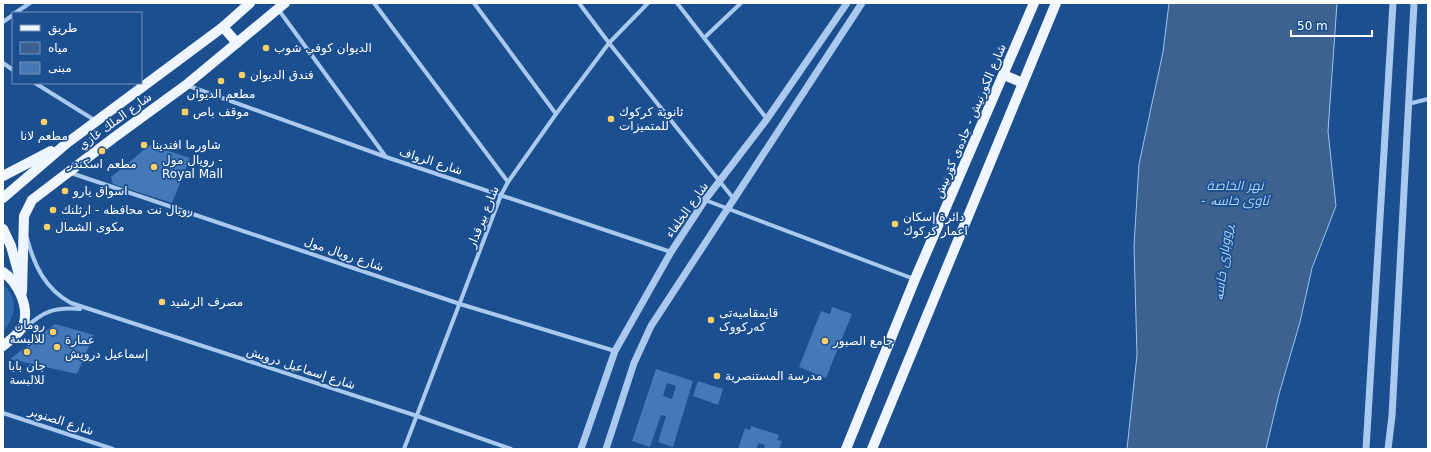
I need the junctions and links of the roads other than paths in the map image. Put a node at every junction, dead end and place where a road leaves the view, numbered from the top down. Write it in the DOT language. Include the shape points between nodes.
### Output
graph roads {
  1 [pos="30,3"];
  2 [pos="250,3"];
  3 [pos="374,3"];
  4 [pos="474,3"];
  5 [pos="579,3"];
  6 [pos="648,3"];
  7 [pos="677,3"];
  8 [pos="741,3"];
  9 [pos="847,3"];
  10 [pos="862,3"];
  11 [pos="1034,3"];
  12 [pos="1056,3"];
  13 [pos="1393,3"];
  14 [pos="1414,3"];
  15 [pos="282,6"];
  16 [pos="17,12"];
  17 [pos="12,15"];
  18 [pos="3,22"];
  19 [pos="223,27"];
  20 [pos="704,38"];
  21 [pos="237,43"];
  22 [pos="609,43"];
  23 [pos="3,63"];
  24 [pos="12,69"];
  25 [pos="1004,75"];
  26 [pos="1023,83"];
  27 [pos="37,84"];
  28 [pos="186,85"];
  29 [pos="1428,99"];
  30 [pos="1408,104"];
  31 [pos="556,114"];
  32 [pos="767,119"];
  33 [pos="96,121"];
  34 [pos="67,143"];
  35 [pos="386,157"];
  36 [pos="69,172"];
  37 [pos="3,176"];
  38 [pos="508,182"];
  39 [pos="719,182"];
  40 [pos="501,195"];
  41 [pos="3,198"];
  42 [pos="733,198"];
  43 [pos="705,200"];
  44 [pos="726,208"];
  45 [pos="23,219"];
  46 [pos="3,229"];
  47 [pos="671,252"];
  48 [pos="3,272"];
  49 [pos="915,279"];
  50 [pos="22,292"];
  51 [pos="460,304"];
  52 [pos="25,307"];
  53 [pos="84,309"];
  54 [pos="15,336"];
  55 [pos="3,346"];
  56 [pos="615,351"];
  57 [pos="3,413"];
  58 [pos="417,416"];
  59 [pos="113,449"];
  60 [pos="404,449"];
  61 [pos="511,449"];
  62 [pos="581,449"];
  63 [pos="606,449"];
  64 [pos="846,449"];
  65 [pos="872,449"];
  66 [pos="1366,449"];
  67 [pos="1388,449"];
  1 -- 16 [label="street"];
  2 -- 19 [label="main road, شارع الملك غازي"];
  3 -- 38 [label="street"];
  4 -- 31 [label="street"];
  5 -- 22 [label="street"];
  6 -- 22 [label="street, شارع بيرقدار"];
  7 -- 20 [label="street"];
  8 -- 20 [label="street"];
  9 -- 32 [label="street, شارع الخلفاء"];
  10 -- 42 [label="street"];
  11 -- 25 [label="main road, شارع الكورنيش - جادەی کۆرنیش"];
  12 -- 26 [label="main road"];
  13 -- 66 [label="street"];
  14 -- 30 [label="street"];
  15 -- 21 [label="main road, شارع الملك غازي"];
  15 -- 35 [label="street"];
  17 -- 18 [label="street"];
  19 -- 21 [label="main road"];
  19 -- 33 [label="main road, شارع الملك غازي"];
  20 -- 32 [label="street"];
  21 -- 28 [label="main road, شارع الملك غازي"];
  22 -- 31 [label="street, شارع بيرقدار"];
  22 -- 39 [label="street"];
  23 -- 24 [label="street"];
  25 -- 26 [label="main road"];
  25 -- 49 [label="main road, شارع الكورنيش - جادەی کۆرنیش"];
  26 -- 65 [label="main road"];
  27 -- 33 [label="street"];
  28 -- 35 [label="street, شارع الرواف"];
  28 -- 36 [label="main road, شارع الملك غازي"];
  29 -- 30 [label="street"];
  30 -- 67 [label="street" via="1392,416"];
  31 -- 38 [label="street, شارع بيرقدار"];
  32 -- 39 [label="street, شارع الخلفاء"];
  33 -- 34 [label="main road, شارع الملك غازي"];
  34 -- 37 [label="main road"];
  34 -- 41 [label="main road, شارع الملك غازي"];
  35 -- 40 [label="street, شارع الرواف"];
  36 -- 45 [label="main road, شارع الملك غازي" via="32,200"];
  36 -- 51 [label="street, شارع رويال مول"];
  38 -- 40 [label="street, شارع بيرقدار"];
  39 -- 42 [label="street"];
  39 -- 43 [label="street, شارع الخلفاء"];
  40 -- 47 [label="street, شارع الرواف"];
  40 -- 51 [label="street, شارع بيرقدار"];
  42 -- 44 [label="street"];
  43 -- 44 [label="street"];
  43 -- 47 [label="street, شارع الخلفاء"];
  44 -- 49 [label="street"];
  44 -- 63 [label="street" via="651,326 634,363"];
  45 -- 50 [label="main road, شارع الملك غازي"];
  45 -- 53 [label="street, شارع إسماعيل درويش" via="31,252 48,285 64,299"];
  46 -- 50 [label="main road" via="13,252"];
  47 -- 56 [label="street, شارع الخلفاء"];
  48 -- 52 [label="main road" via="18,289"];
  49 -- 64 [label="main road, شارع الكورنيش - جادەی کۆرنیش"];
  50 -- 52 [label="main road"];
  51 -- 56 [label="street, شارع رويال مول"];
  51 -- 58 [label="street, شارع بيرقدار"];
  52 -- 54 [label="main road" via="23,326"];
  53 -- 54 [label="street, شارع إسماعيل درويش" via="53,309 34,320"];
  53 -- 58 [label="street, شارع إسماعيل درويش"];
  54 -- 55 [label="main road"];
  56 -- 62 [label="street, شارع الخلفاء"];
  57 -- 59 [label="street, شارع الصنوبر"];
  58 -- 60 [label="street, شارع بيرقدار"];
  58 -- 61 [label="street, شارع إسماعيل درويش"];
}
